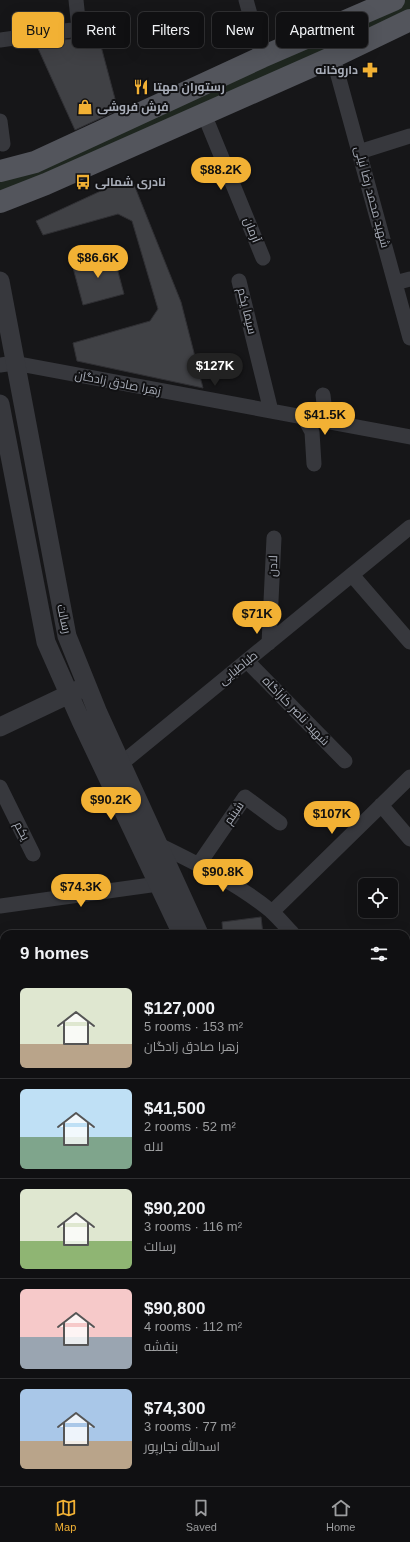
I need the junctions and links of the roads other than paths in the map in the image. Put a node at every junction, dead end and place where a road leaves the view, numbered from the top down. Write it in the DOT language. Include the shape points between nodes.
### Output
graph roads {
  1 [pos="76,0"];
  2 [pos="246,0"];
  3 [pos="394,0"];
  4 [pos="366,6"];
  5 [pos="410,20"];
  6 [pos="0,40"];
  7 [pos="333,56"];
  8 [pos="262,57"];
  9 [pos="204,114"];
  10 [pos="0,121"];
  11 [pos="410,136"];
  12 [pos="3,144"];
  13 [pos="359,152"];
  14 [pos="0,171"];
  15 [pos="2,205"];
  16 [pos="263,258"];
  17 [pos="410,279"];
  18 [pos="0,281"];
  19 [pos="239,281"];
  20 [pos="395,283"];
  21 [pos="410,338"];
  22 [pos="7,364"];
  23 [pos="323,395"];
  24 [pos="0,404"];
  25 [pos="272,411"];
  26 [pos="304,417"];
  27 [pos="326,421"];
  28 [pos="410,437"];
  29 [pos="314,464"];
  30 [pos="410,527"];
  31 [pos="274,538"];
  32 [pos="352,575"];
  33 [pos="269,642"];
  34 [pos="410,642"];
  35 [pos="247,661"];
  36 [pos="86,686"];
  37 [pos="70,694"];
  38 [pos="0,727"];
  39 [pos="345,761"];
  40 [pos="122,763"];
  41 [pos="410,777"];
  42 [pos="0,788"];
  43 [pos="381,805"];
  44 [pos="280,823"];
  45 [pos="410,839"];
  46 [pos="159,845"];
  47 [pos="33,854"];
  48 [pos="199,864"];
  49 [pos="158,884"];
  50 [pos="0,906"];
  51 [pos="272,912"];
  52 [pos="180,930"];
  53 [pos="197,930"];
  54 [pos="288,930"];
  1 -- 6 [label="street" via="79,29"];
  2 -- 8 [label="street"];
  3 -- 4 [label="main road"];
  4 -- 8 [label="main road"];
  5 -- 7 [label="main road"];
  7 -- 9 [label="main road"];
  7 -- 13 [label="street, شهید محمد رضا نیلی"];
  8 -- 14 [label="main road" via="35,162"];
  9 -- 15 [label="main road"];
  9 -- 16 [label="street, آرمان"];
  10 -- 12 [label="street"];
  11 -- 13 [label="street"];
  13 -- 20 [label="street, شهید محمد رضا نیلی"];
  17 -- 20 [label="street"];
  18 -- 22 [label="street, رسالت"];
  19 -- 25 [label="street, سیما یکم"];
  20 -- 21 [label="street, شهید محمد رضا نیلی"];
  22 -- 25 [label="street, زهرا صادق زادگان"];
  22 -- 36 [label="street, رسالت" via="67,636"];
  23 -- 27 [label="street"];
  24 -- 37 [label="street, رسالت" via="46,642"];
  25 -- 26 [label="street, زهرا صادق زادگان"];
  26 -- 27 [label="street, زهرا صادق زادگان"];
  26 -- 29 [label="street" via="312,432"];
  27 -- 28 [label="street, زهرا صادق زادگان"];
  30 -- 32 [label="street, طباطبایی"];
  31 -- 33 [label="street, لادن"];
  32 -- 33 [label="street, طباطبایی"];
  32 -- 34 [label="street"];
  33 -- 35 [label="street, طباطبایی"];
  35 -- 39 [label="street, شهید ناصر کارآگاه"];
  35 -- 40 [label="street, طباطبایی"];
  36 -- 37 [label="street"];
  36 -- 40 [label="street, رسالت"];
  37 -- 38 [label="street"];
  37 -- 49 [label="street, رسالت"];
  40 -- 46 [label="street, رسالت"];
  41 -- 43 [label="street"];
  42 -- 47 [label="street, یکم"];
  43 -- 45 [label="street"];
  43 -- 51 [label="street"];
  44 -- 48 [label="street, شبنم" via="245,797"];
  46 -- 48 [label="street"];
  46 -- 53 [label="street, رسالت"];
  48 -- 51 [label="street"];
  49 -- 50 [label="street"];
  49 -- 52 [label="street, رسالت"];
  51 -- 54 [label="street"];
}
